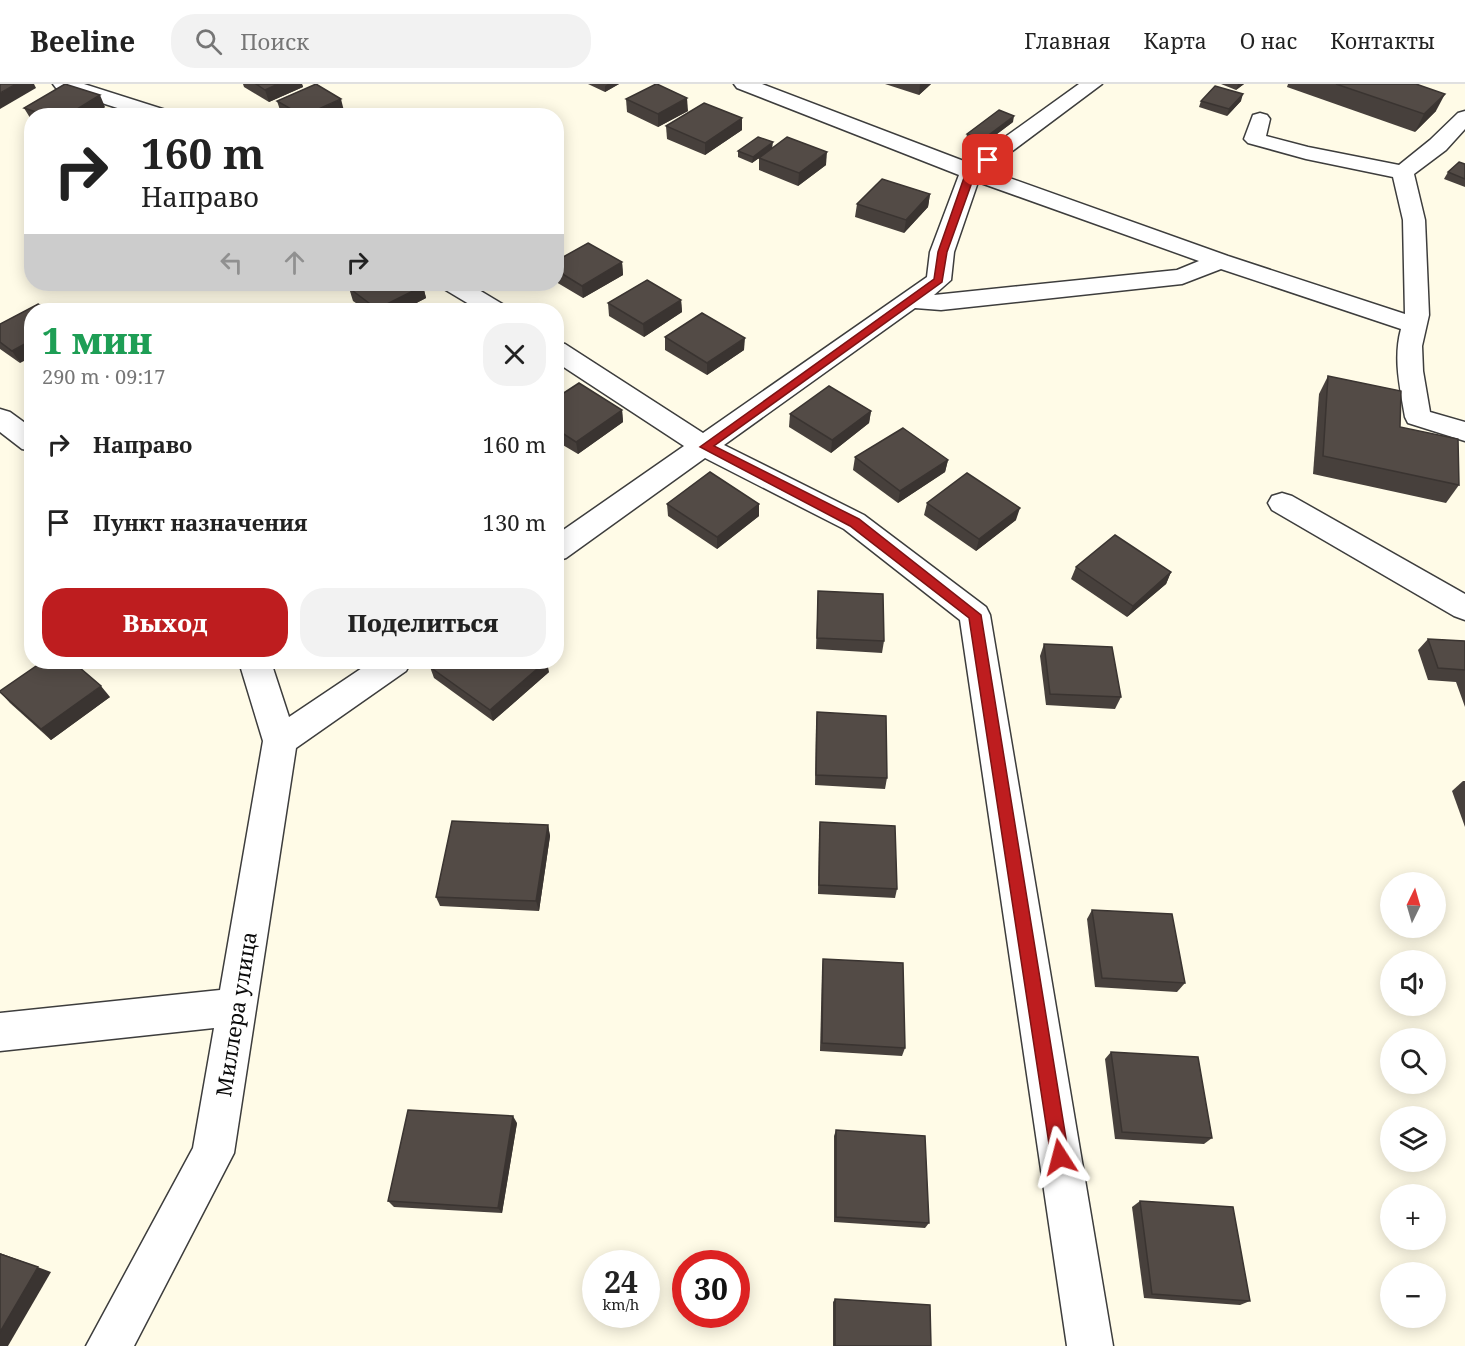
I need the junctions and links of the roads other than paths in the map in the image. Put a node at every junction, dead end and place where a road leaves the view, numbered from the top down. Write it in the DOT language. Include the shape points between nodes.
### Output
graph roads {
  1 [pos="63,84"];
  2 [pos="744,84"];
  3 [pos="1092,84"];
  4 [pos="140,108"];
  5 [pos="1465,117"];
  6 [pos="1260,119"];
  7 [pos="971,172"];
  8 [pos="1403,172"];
  9 [pos="1220,261"];
  10 [pos="464,291"];
  11 [pos="908,300"];
  12 [pos="484,303"];
  13 [pos="1413,325"];
  14 [pos="564,355"];
  15 [pos="0,418"];
  16 [pos="1465,432"];
  17 [pos="24,436"];
  18 [pos="706,447"];
  19 [pos="1282,503"];
  20 [pos="564,545"];
  21 [pos="1465,608"];
  22 [pos="257,669"];
  23 [pos="385,669"];
  24 [pos="280,741"];
  25 [pos="237,1007"];
  26 [pos="0,1032"];
  27 [pos="109,1346"];
  28 [pos="1090,1346"];
  1 -- 4 [label="street"];
  2 -- 7 [label="street"];
  3 -- 7 [label="street"];
  5 -- 8 [label="street" via="1447,148"];
  6 -- 8 [label="street" via="1255,140"];
  7 -- 9 [label="street"];
  7 -- 11 [label="street" via="942,252 939,280"];
  8 -- 13 [label="street" via="1414,220 1417,315"];
  9 -- 11 [label="street" via="1182,277 940,303"];
  9 -- 13 [label="street"];
  10 -- 12 [label="street"];
  11 -- 18 [label="street"];
  13 -- 16 [label="street" via="1408,346 1418,417"];
  14 -- 18 [label="street"];
  15 -- 17 [label="street"];
  18 -- 20 [label="street"];
  18 -- 28 [label="street" via="854,522 975,615"];
  19 -- 21 [label="street"];
  22 -- 24 [label="street, Миллера улица"];
  23 -- 24 [label="street"];
  24 -- 25 [label="street, Миллера улица"];
  25 -- 26 [label="street"];
  25 -- 27 [label="street, Миллера улица" via="213,1153"];
}
